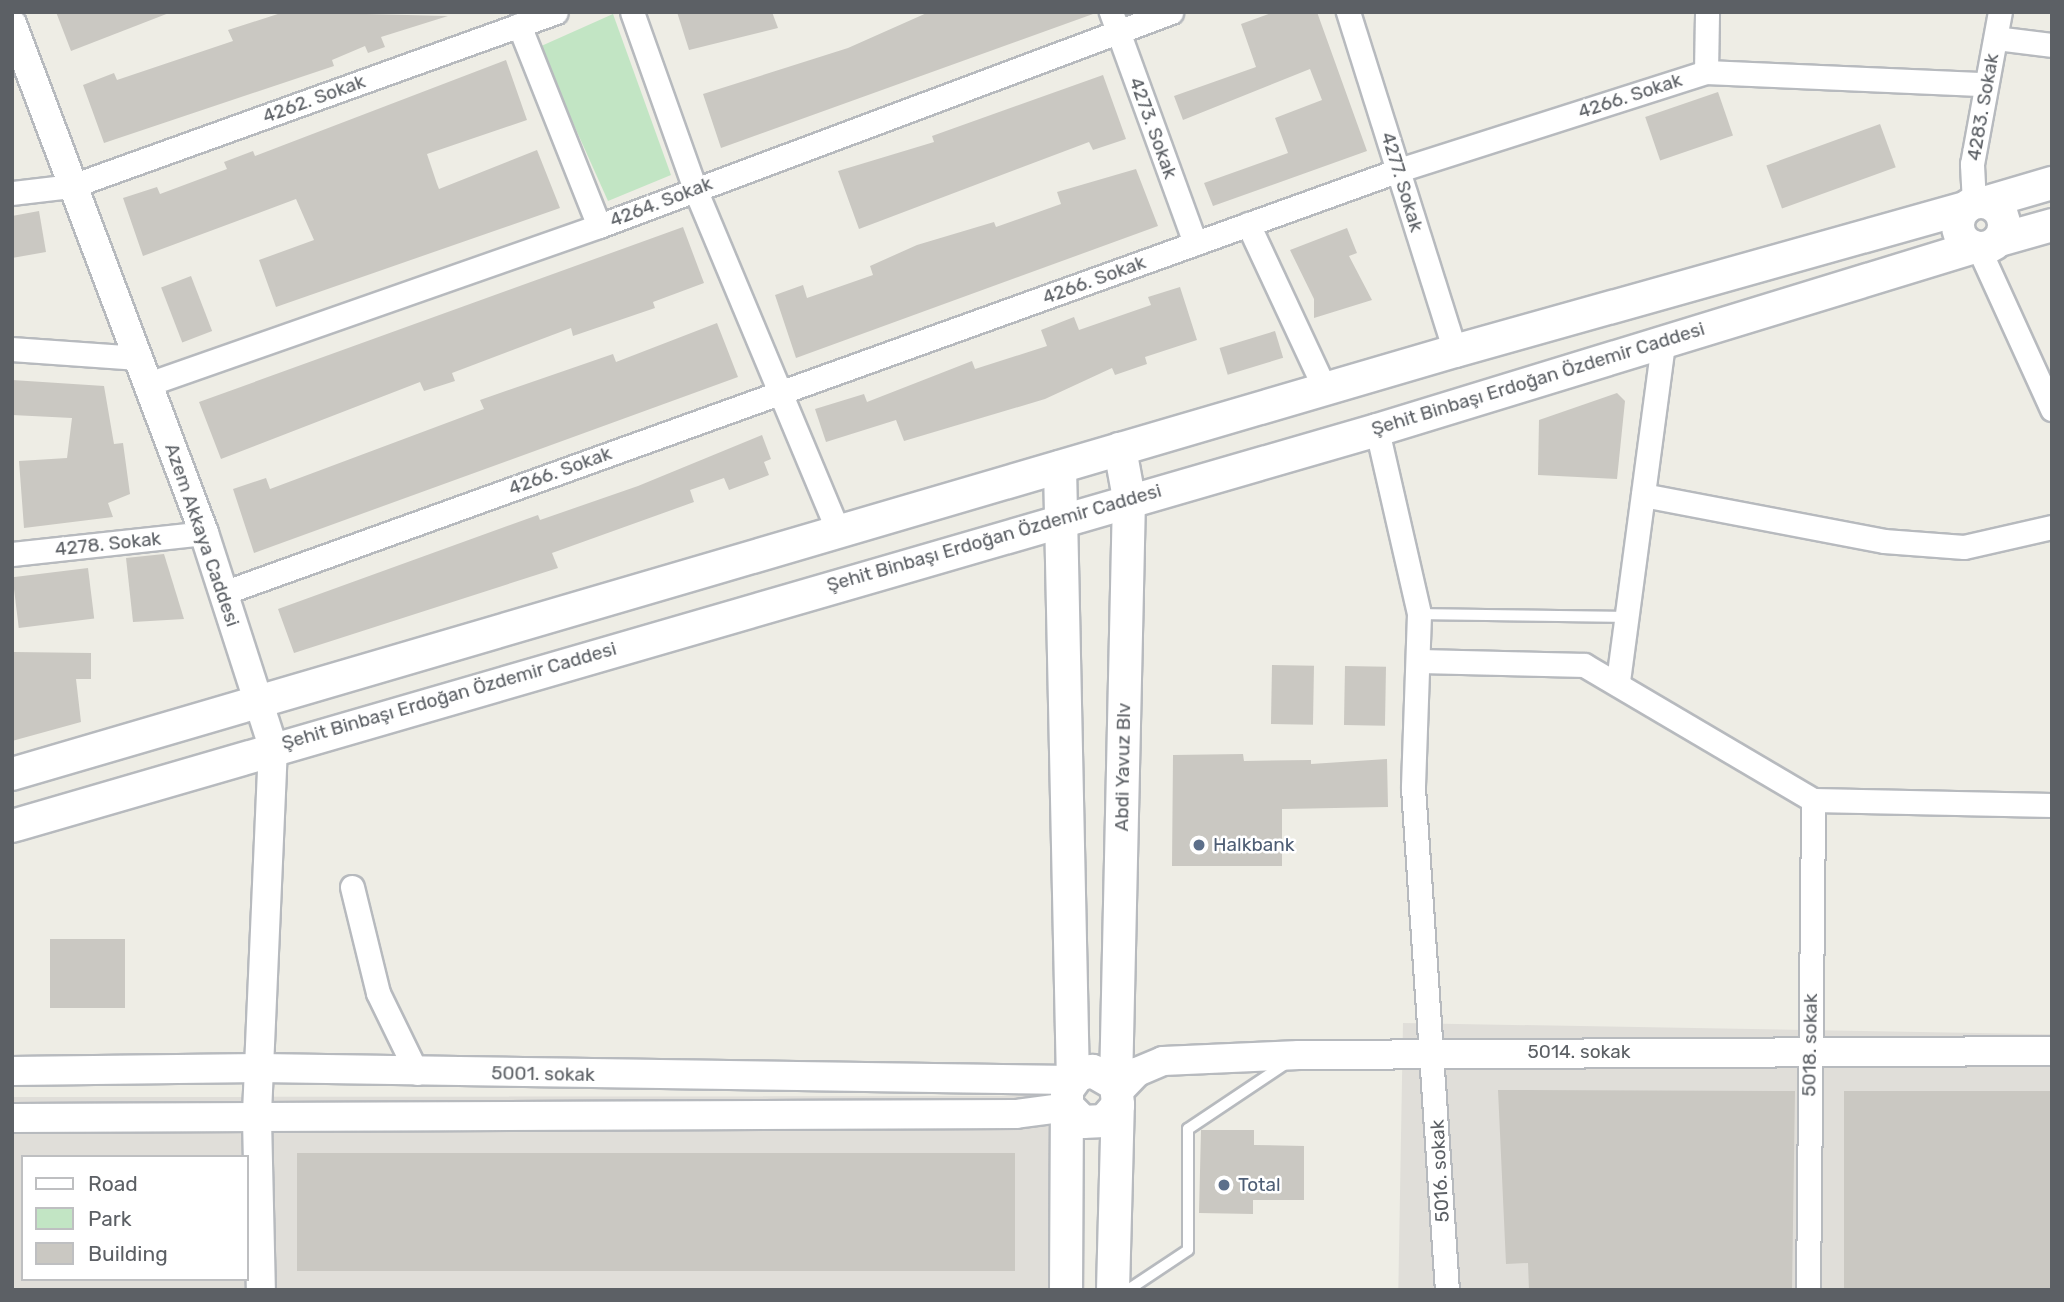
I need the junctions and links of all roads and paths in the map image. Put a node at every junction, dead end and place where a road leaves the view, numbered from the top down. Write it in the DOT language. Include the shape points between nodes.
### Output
graph roads {
  1 [pos="556,12"];
  2 [pos="632,12"];
  3 [pos="1171,12"];
  4 [pos="1348,12"];
  5 [pos="1707,12"];
  6 [pos="2000,12"];
  7 [pos="1114,22"];
  8 [pos="12,24"];
  9 [pos="519,25"];
  10 [pos="1996,38"];
  11 [pos="2052,45"];
  12 [pos="1706,72"];
  13 [pos="1985,84"];
  14 [pos="1398,170"];
  15 [pos="2052,183"];
  16 [pos="72,186"];
  17 [pos="695,190"];
  18 [pos="12,193"];
  19 [pos="1975,204"];
  20 [pos="1248,224"];
  21 [pos="2052,225"];
  22 [pos="599,226"];
  23 [pos="1195,243"];
  24 [pos="1988,245"];
  25 [pos="1664,338"];
  26 [pos="12,349"];
  27 [pos="1455,351"];
  28 [pos="143,371"];
  29 [pos="1325,389"];
  30 [pos="776,393"];
  31 [pos="2052,409"];
  32 [pos="1377,430"];
  33 [pos="1120,449"];
  34 [pos="1060,467"];
  35 [pos="1643,495"];
  36 [pos="1129,498"];
  37 [pos="1065,519"];
  38 [pos="2052,527"];
  39 [pos="838,531"];
  40 [pos="204,533"];
  41 [pos="12,554"];
  42 [pos="223,593"];
  43 [pos="1419,614"];
  44 [pos="1626,617"];
  45 [pos="1421,662"];
  46 [pos="1618,681"];
  47 [pos="258,699"];
  48 [pos="273,747"];
  49 [pos="12,774"];
  50 [pos="1813,800"];
  51 [pos="2052,805"];
  52 [pos="12,826"];
  53 [pos="352,887"];
  54 [pos="2052,1051"];
  55 [pos="1810,1052"];
  56 [pos="1433,1053"];
  57 [pos="1299,1055"];
  58 [pos="260,1068"];
  59 [pos="12,1071"];
  60 [pos="418,1073"];
  61 [pos="1070,1093"];
  62 [pos="1117,1094"];
  63 [pos="12,1118"];
  64 [pos="257,1119"];
  65 [pos="261,1290"];
  66 [pos="1066,1290"];
  67 [pos="1113,1290"];
  68 [pos="1128,1290"];
  69 [pos="1447,1290"];
  70 [pos="1808,1290"];
  1 -- 9 [label="street, 4262. Sokak"];
  2 -- 17 [label="street"];
  3 -- 7 [label="street, 4264. Sokak"];
  4 -- 14 [label="street, 4277. Sokak"];
  5 -- 12 [label="street"];
  6 -- 10 [label="street, 4283. Sokak"];
  7 -- 17 [label="street, 4264. Sokak"];
  7 -- 23 [label="street, 4273. Sokak"];
  8 -- 16 [label="street, Azem Akkaya Caddesi"];
  9 -- 16 [label="street, 4262. Sokak"];
  9 -- 22 [label="street"];
  10 -- 11 [label="street"];
  10 -- 13 [label="street, 4283. Sokak"];
  12 -- 13 [label="street, 4266. Sokak"];
  12 -- 14 [label="street, 4266. Sokak"];
  13 -- 19 [label="street, 4283. Sokak" via="1972,164"];
  14 -- 20 [label="street, 4266. Sokak"];
  14 -- 27 [label="street, 4277. Sokak"];
  15 -- 19 [label="main road"];
  16 -- 18 [label="street, 4262. Sokak"];
  16 -- 28 [label="street, Azem Akkaya Caddesi"];
  17 -- 22 [label="street, 4264. Sokak"];
  17 -- 30 [label="street"];
  19 -- 24 [label="main road" via="2004,217"];
  19 -- 27 [label="main road"];
  20 -- 23 [label="street, 4266. Sokak"];
  20 -- 29 [label="street"];
  21 -- 24 [label="main road, Şehit Binbaşı Erdoğan Özdemir Caddesi"];
  22 -- 28 [label="street, 4264. Sokak"];
  23 -- 30 [label="street, 4266. Sokak"];
  24 -- 25 [label="main road, Şehit Binbaşı Erdoğan Özdemir Caddesi"];
  24 -- 31 [label="street" via="2008,315"];
  25 -- 32 [label="main road, Şehit Binbaşı Erdoğan Özdemir Caddesi"];
  25 -- 35 [label="street"];
  26 -- 28 [label="street"];
  27 -- 29 [label="main road"];
  28 -- 40 [label="street, Azem Akkaya Caddesi"];
  29 -- 33 [label="main road"];
  30 -- 39 [label="street"];
  30 -- 42 [label="street, 4266. Sokak"];
  32 -- 36 [label="main road, Şehit Binbaşı Erdoğan Özdemir Caddesi"];
  32 -- 43 [label="street, 5016. sokak"];
  33 -- 34 [label="main road"];
  33 -- 36 [label="main road, Abdi Yavuz Blv"];
  34 -- 37 [label="main road"];
  34 -- 39 [label="main road"];
  35 -- 38 [label="street" via="1898,542 1964,547"];
  35 -- 44 [label="street"];
  36 -- 37 [label="main road, Şehit Binbaşı Erdoğan Özdemir Caddesi"];
  36 -- 62 [label="main road, Abdi Yavuz Blv"];
  37 -- 48 [label="main road, Şehit Binbaşı Erdoğan Özdemir Caddesi"];
  37 -- 61 [label="main road"];
  39 -- 47 [label="main road"];
  40 -- 41 [label="street, 4278. Sokak"];
  40 -- 42 [label="street, Azem Akkaya Caddesi"];
  42 -- 47 [label="street, Azem Akkaya Caddesi"];
  43 -- 44 [label="lane"];
  43 -- 45 [label="street, 5016. sokak"];
  44 -- 46 [label="street"];
  45 -- 46 [label="street" via="1584,664"];
  45 -- 56 [label="street, 5016. sokak" via="1413,788"];
  46 -- 50 [label="street"];
  47 -- 48 [label="street, Azem Akkaya Caddesi"];
  47 -- 49 [label="main road"];
  48 -- 52 [label="main road, Şehit Binbaşı Erdoğan Özdemir Caddesi"];
  48 -- 58 [label="street, Azem Akkaya Caddesi"];
  50 -- 51 [label="street"];
  50 -- 55 [label="street, 5018. sokak"];
  53 -- 60 [label="street" via="378,993"];
  54 -- 55 [label="street, 5014. sokak"];
  55 -- 56 [label="street, 5014. sokak"];
  55 -- 70 [label="street, 5018. sokak"];
  56 -- 57 [label="street, 5014. sokak"];
  56 -- 69 [label="street, 5016. sokak"];
  57 -- 62 [label="street, 5014. sokak" via="1163,1061 1137,1072"];
  57 -- 68 [label="lane" via="1188,1129 1188,1250"];
  58 -- 59 [label="street, 5001. sokak"];
  58 -- 60 [label="street, 5001. sokak"];
  58 -- 64 [label="street, Azem Akkaya Caddesi"];
  60 -- 61 [label="street, 5001. sokak"];
  61 -- 62 [label="main road" via="1099,1072"];
  61 -- 62 [label="main road" via="1076,1119 1097,1123"];
  61 -- 64 [label="street" via="1016,1114"];
  61 -- 66 [label="main road"];
  62 -- 67 [label="main road, Abdi Yavuz Blv"];
  63 -- 64 [label="street"];
  64 -- 65 [label="street, Azem Akkaya Caddesi"];
}
